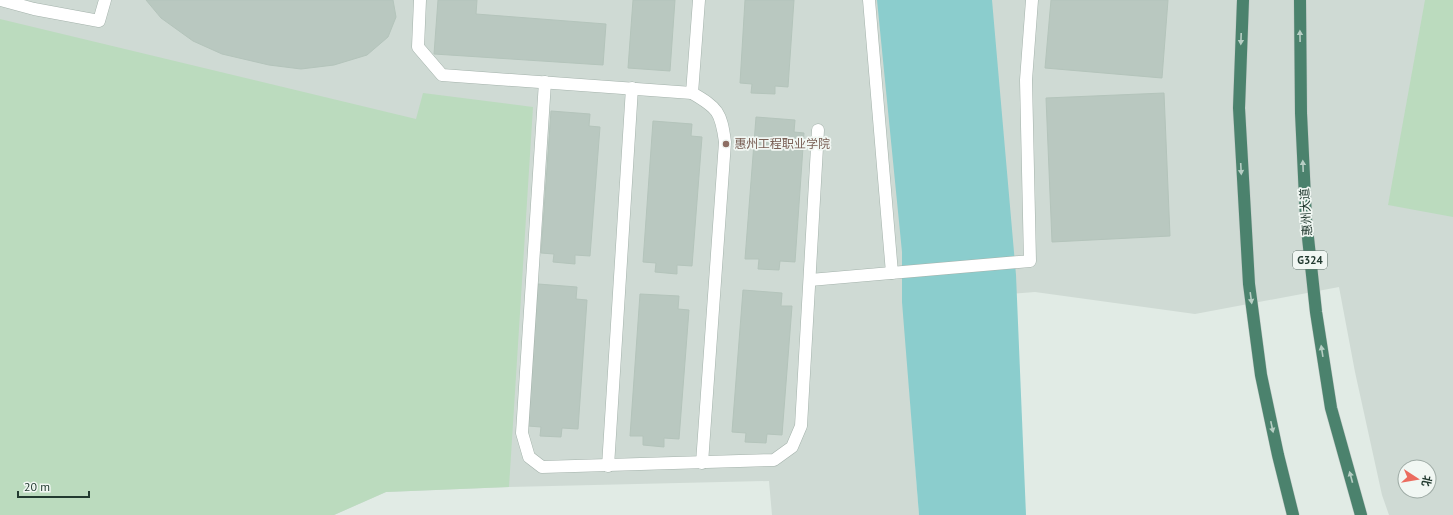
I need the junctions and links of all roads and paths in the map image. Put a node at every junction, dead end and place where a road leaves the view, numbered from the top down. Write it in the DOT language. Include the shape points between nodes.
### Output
graph roads {
  1 [pos="1,0"];
  2 [pos="105,0"];
  3 [pos="420,0"];
  4 [pos="699,0"];
  5 [pos="869,0"];
  6 [pos="1032,0"];
  7 [pos="1243,0"];
  8 [pos="1300,0"];
  9 [pos="545,82"];
  10 [pos="632,88"];
  11 [pos="692,93"];
  12 [pos="818,130"];
  13 [pos="892,273"];
  14 [pos="810,280"];
  15 [pos="702,462"];
  16 [pos="608,466"];
  17 [pos="1293,515"];
  18 [pos="1361,515"];
  1 -- 2 [label="lane" via="99,21"];
  3 -- 9 [label="lane" via="418,47 442,75"];
  4 -- 11 [label="lane"];
  5 -- 13 [label="lane"];
  6 -- 13 [label="lane" via="1026,80 1030,261"];
  7 -- 17 [label="highway, one-way" via="1238,108 1249,284 1261,375"];
  18 -- 8 [label="highway, 惠州大道 / G324, one-way" via="1331,408 1316,312 1305,211"];
  9 -- 10 [label="lane"];
  9 -- 16 [label="lane" via="522,433 529,457 542,468"];
  10 -- 11 [label="lane"];
  10 -- 16 [label="lane"];
  11 -- 15 [label="lane" via="713,105 722,122 725,142"];
  12 -- 14 [label="lane"];
  13 -- 14 [label="lane"];
  14 -- 15 [label="lane" via="801,426 792,447 774,460"];
  15 -- 16 [label="lane"];
}
